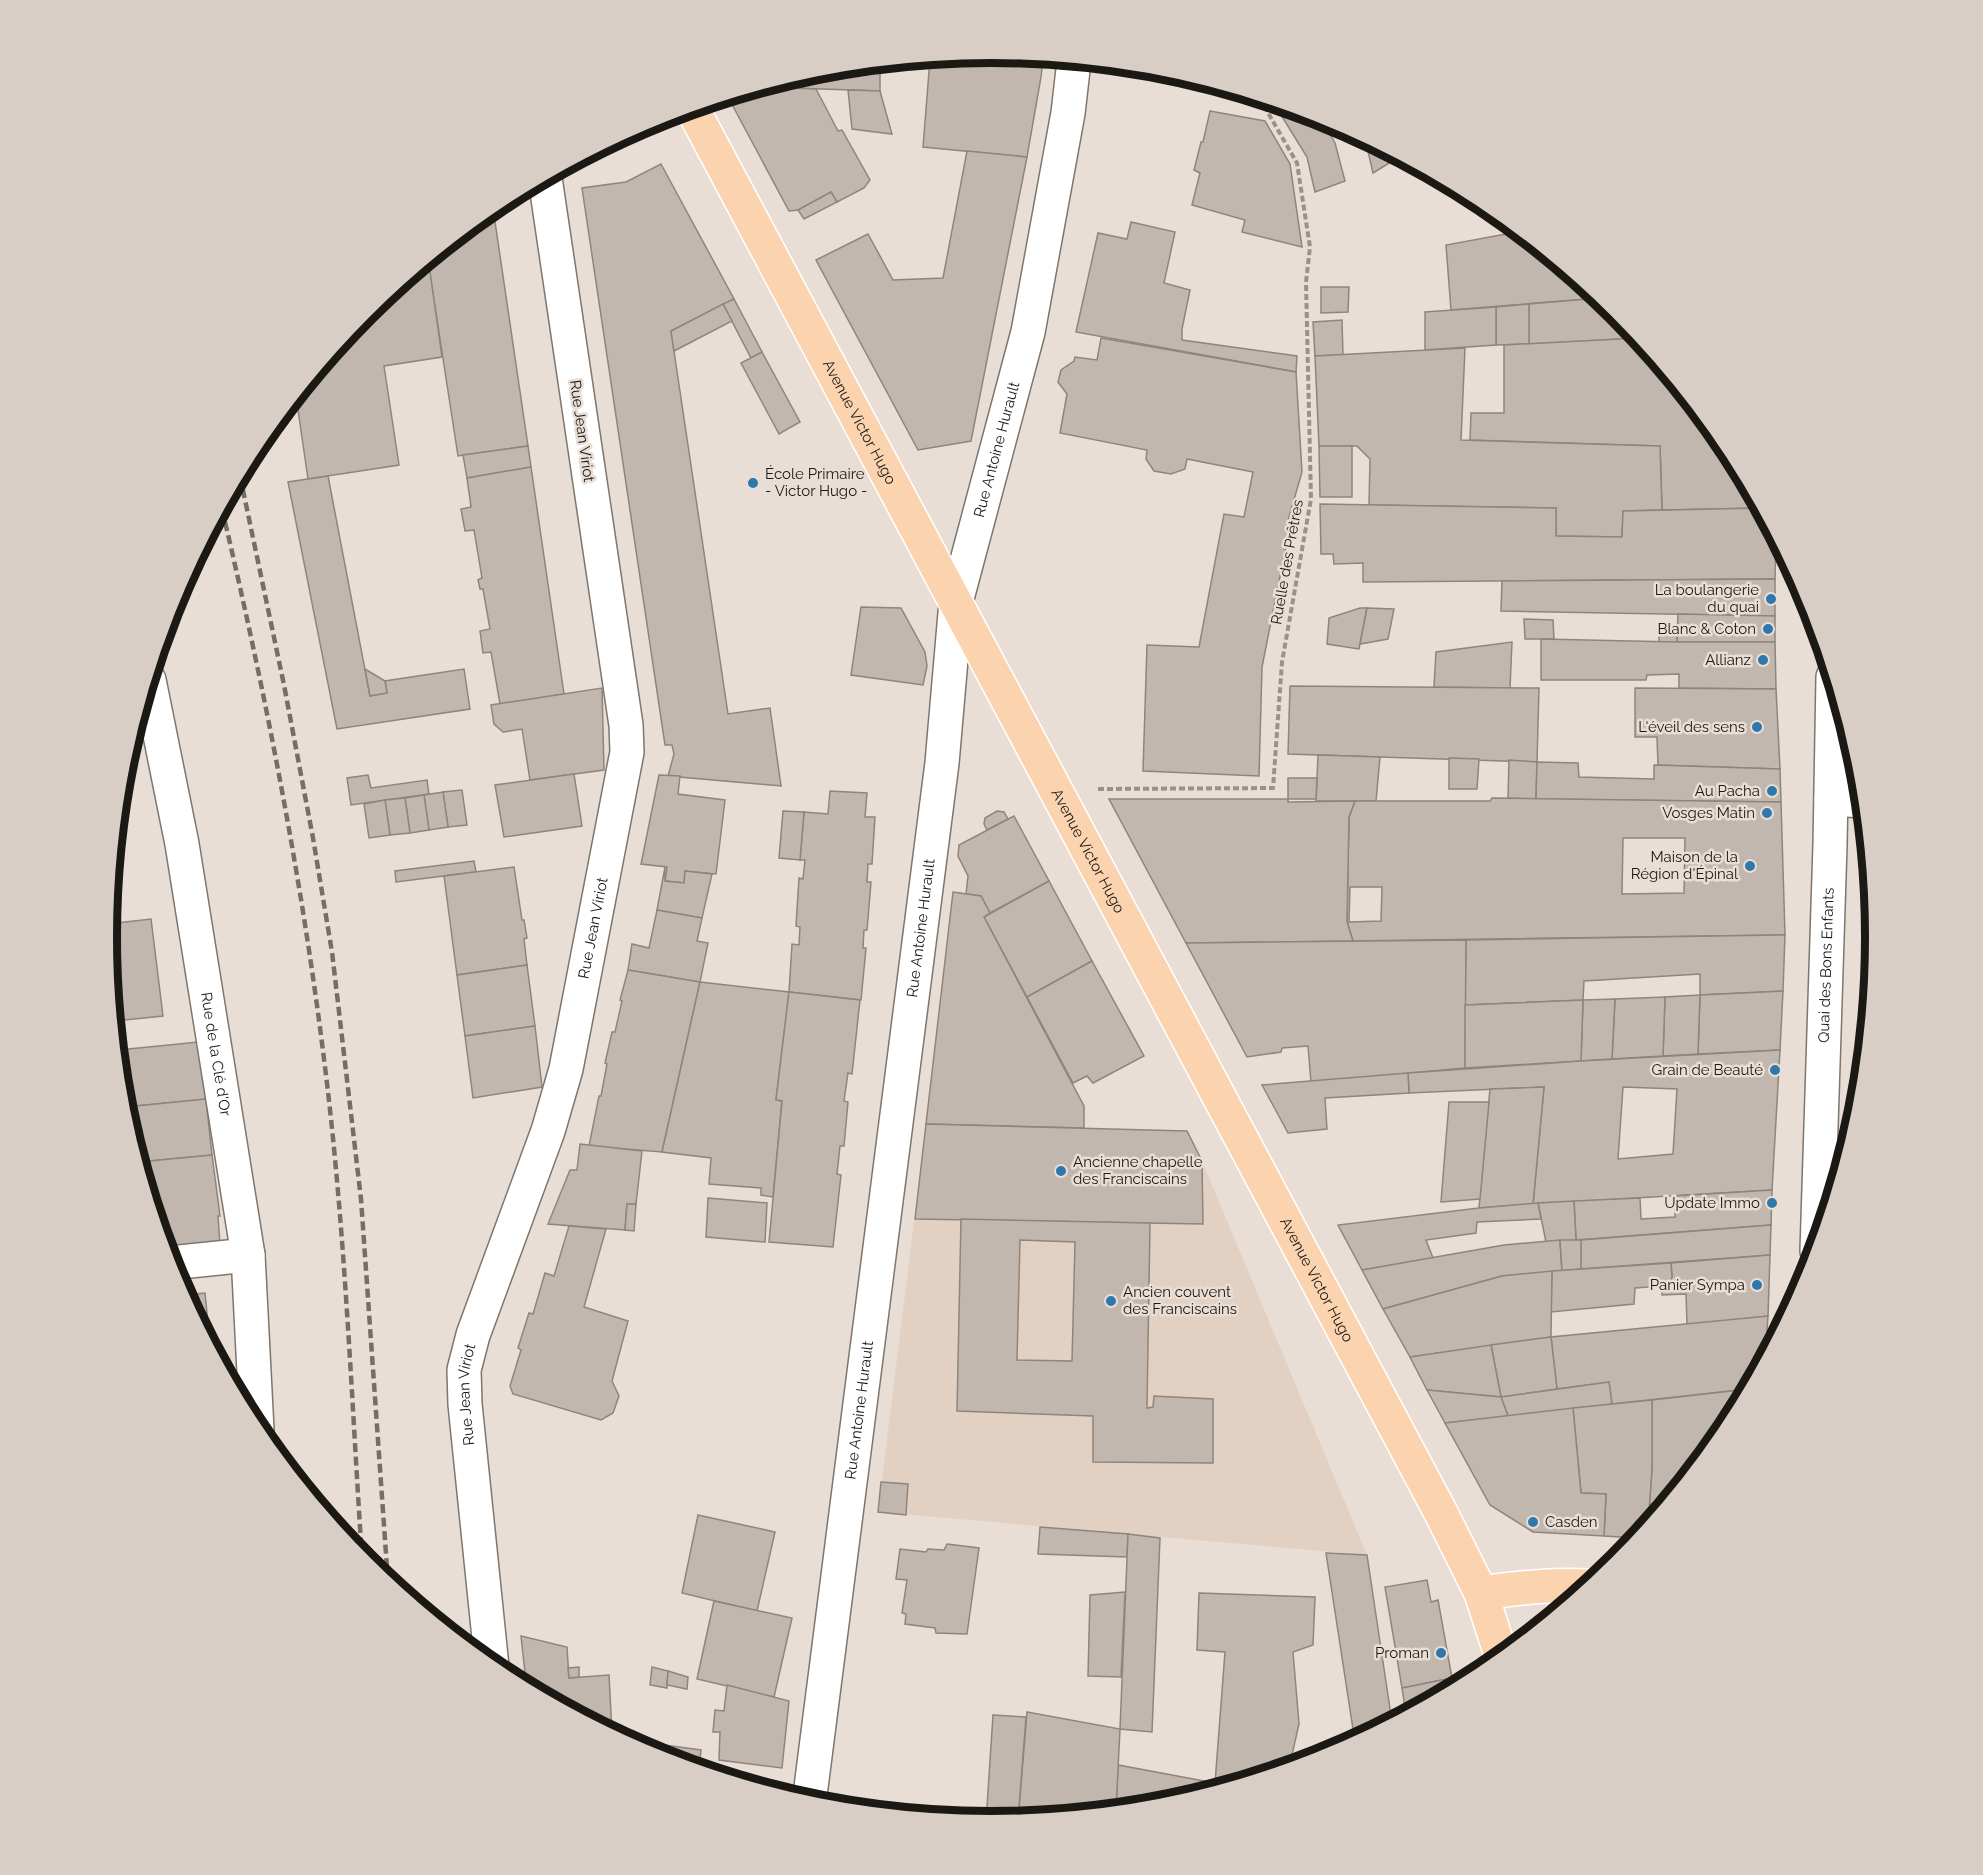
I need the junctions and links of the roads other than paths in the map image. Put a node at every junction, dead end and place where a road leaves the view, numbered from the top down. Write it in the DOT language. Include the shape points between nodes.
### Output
graph roads {
  1 [pos="1073,67"];
  2 [pos="696,115"];
  3 [pos="546,185"];
  4 [pos="956,602"];
  5 [pos="152,694"];
  6 [pos="1833,699"];
  7 [pos="1831,799"];
  8 [pos="1855,800"];
  9 [pos="1818,1224"];
  10 [pos="248,1255"];
  11 [pos="180,1262"];
  12 [pos="256,1410"];
  13 [pos="1578,1586"];
  14 [pos="1481,1593"];
  15 [pos="1499,1649"];
  16 [pos="491,1654"];
  17 [pos="810,1793"];
  1 -- 4 [label="street, Rue Antoine Hurault" via="1028,332"];
  2 -- 4 [label="main road, Avenue Victor Hugo"];
  3 -- 16 [label="street, Rue Jean Viriot" via="627,753 566,1070 464,1370"];
  4 -- 14 [label="main road, Avenue Victor Hugo"];
  4 -- 17 [label="street, Rue Antoine Hurault" via="942,763"];
  5 -- 10 [label="street, Rue de la Clé d'Or" via="182,844"];
  6 -- 7 [label="street, Quai des Bons Enfants"];
  7 -- 8 [label="street"];
  7 -- 9 [label="street, Quai des Bons Enfants"];
  10 -- 11 [label="street"];
  10 -- 12 [label="street, Rue de la Clé d'Or"];
  13 -- 14 [label="main road" via="1529,1586"];
  14 -- 15 [label="main road, Avenue Victor Hugo"];
}
